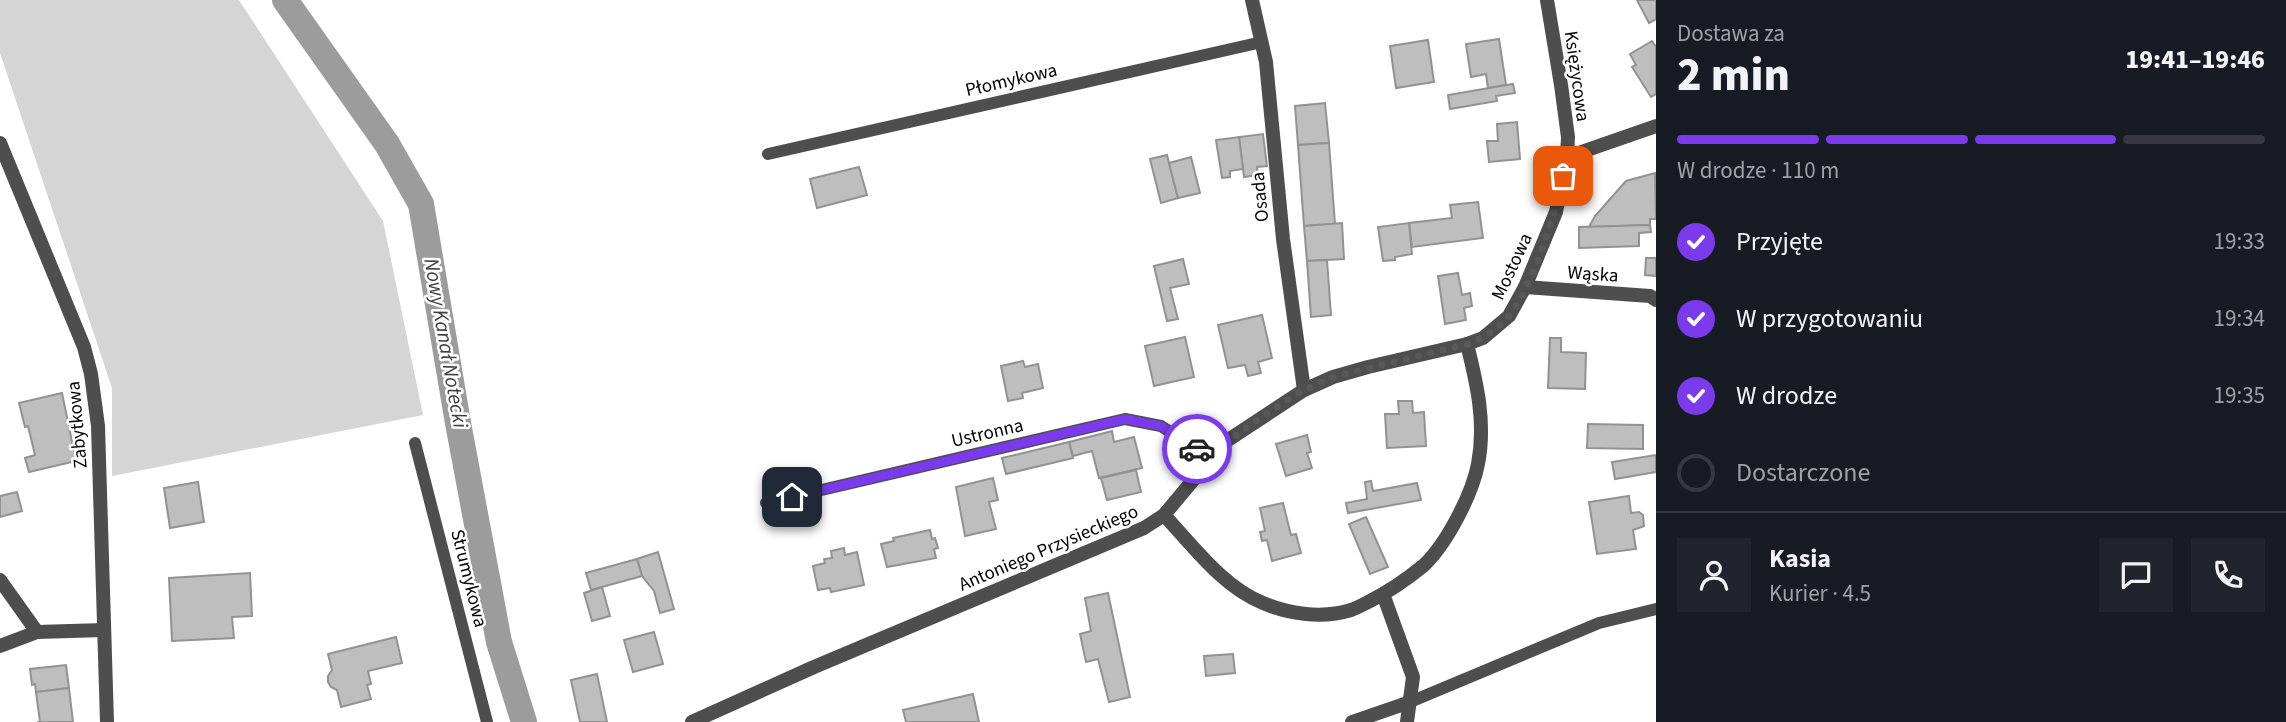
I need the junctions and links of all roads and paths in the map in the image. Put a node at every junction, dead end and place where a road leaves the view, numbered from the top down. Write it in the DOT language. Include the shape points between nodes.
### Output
graph roads {
  1 [pos="1252,0"];
  2 [pos="1547,0"];
  3 [pos="1262,42"];
  4 [pos="1656,126"];
  5 [pos="0,143"];
  6 [pos="768,154"];
  7 [pos="1567,158"];
  8 [pos="1525,287"];
  9 [pos="1656,300"];
  10 [pos="1468,344"];
  11 [pos="1304,390"];
  12 [pos="415,443"];
  13 [pos="1210,458"];
  14 [pos="766,503"];
  15 [pos="1164,515"];
  16 [pos="0,580"];
  17 [pos="1383,594"];
  18 [pos="1656,609"];
  19 [pos="104,630"];
  20 [pos="37,632"];
  21 [pos="0,646"];
  22 [pos="1410,702"];
  23 [pos="708,719"];
  24 [pos="107,722"];
  25 [pos="487,722"];
  26 [pos="692,722"];
  27 [pos="1352,722"];
  28 [pos="1407,722"];
  1 -- 3 [label="street, Osada"];
  2 -- 7 [label="street, Księżycowa" via="1568,137"];
  3 -- 6 [label="lane, Płomykowa"];
  3 -- 11 [label="street, Osada"];
  4 -- 7 [label="street"];
  5 -- 19 [label="street, Zabytkowa" via="91,374 98,426"];
  7 -- 8 [label="street, Mostowa" via="1556,212"];
  8 -- 9 [label="street, Wąska"];
  8 -- 10 [label="street, Mostowa" via="1509,316 1483,338"];
  10 -- 11 [label="street, Antoniego Przysieckiego" via="1368,367"];
  10 -- 17 [label="street" via="1482,429 1474,481 1461,512 1434,553"];
  11 -- 13 [label="street, Antoniego Przysieckiego" via="1226,442"];
  12 -- 25 [label="lane, Strumykowa"];
  13 -- 14 [label="lane, Ustronna" via="1161,426 1125,419"];
  13 -- 15 [label="street, Antoniego Przysieckiego"];
  15 -- 17 [label="street" via="1210,565 1259,602 1314,615 1351,611"];
  15 -- 23 [label="street, Antoniego Przysieckiego" via="1121,539 851,652"];
  16 -- 20 [label="street"];
  17 -- 22 [label="street" via="1413,677"];
  18 -- 22 [label="lane" via="1599,623"];
  19 -- 20 [label="street"];
  19 -- 24 [label="street, Zabytkowa"];
  20 -- 21 [label="street"];
  22 -- 27 [label="street"];
  22 -- 28 [label="street"];
  23 -- 26 [label="street, Antoniego Przysieckiego"];
}
